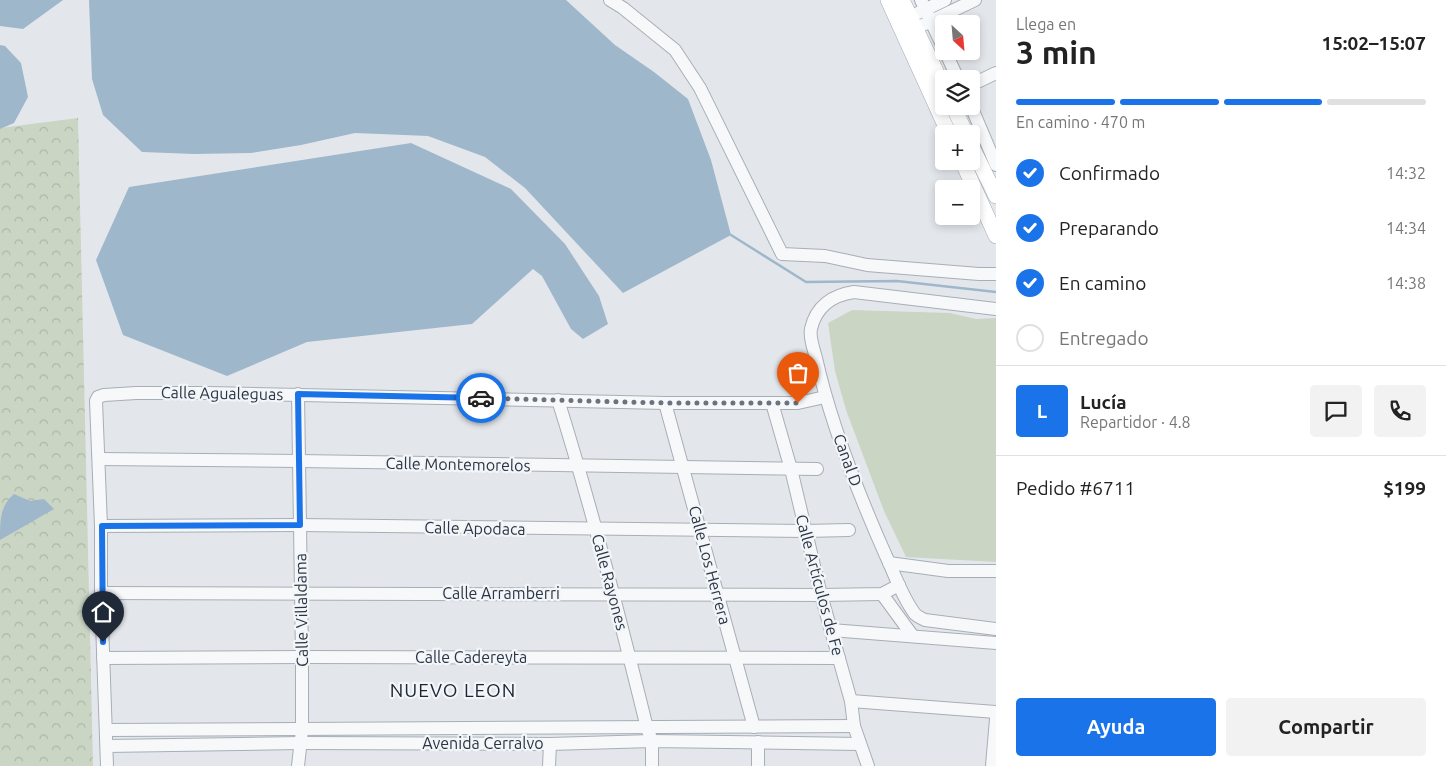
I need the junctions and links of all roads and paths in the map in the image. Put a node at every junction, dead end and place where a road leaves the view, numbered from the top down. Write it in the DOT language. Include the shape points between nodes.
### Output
graph roads {
  1 [pos="610,0"];
  2 [pos="888,0"];
  3 [pos="902,0"];
  4 [pos="945,0"];
  5 [pos="975,0"];
  6 [pos="923,5"];
  7 [pos="930,22"];
  8 [pos="907,26"];
  9 [pos="935,32"];
  10 [pos="935,73"];
  11 [pos="996,73"];
  12 [pos="980,81"];
  13 [pos="976,115"];
  14 [pos="946,125"];
  15 [pos="992,147"];
  16 [pos="980,163"];
  17 [pos="996,165"];
  18 [pos="966,170"];
  19 [pos="996,196"];
  20 [pos="996,236"];
  21 [pos="996,274"];
  22 [pos="996,309"];
  23 [pos="298,394"];
  24 [pos="825,397"];
  25 [pos="558,400"];
  26 [pos="666,403"];
  27 [pos="772,403"];
  28 [pos="99,460"];
  29 [pos="300,461"];
  30 [pos="578,466"];
  31 [pos="684,466"];
  32 [pos="790,469"];
  33 [pos="817,469"];
  34 [pos="300,525"];
  35 [pos="102,526"];
  36 [pos="596,529"];
  37 [pos="700,529"];
  38 [pos="849,530"];
  39 [pos="805,531"];
  40 [pos="889,563"];
  41 [pos="996,571"];
  42 [pos="899,584"];
  43 [pos="101,592"];
  44 [pos="302,593"];
  45 [pos="614,593"];
  46 [pos="718,594"];
  47 [pos="882,594"];
  48 [pos="821,595"];
  49 [pos="996,629"];
  50 [pos="831,630"];
  51 [pos="912,635"];
  52 [pos="996,643"];
  53 [pos="302,657"];
  54 [pos="630,657"];
  55 [pos="735,657"];
  56 [pos="103,658"];
  57 [pos="839,658"];
  58 [pos="851,701"];
  59 [pos="996,712"];
  60 [pos="996,719"];
  61 [pos="854,726"];
  62 [pos="754,727"];
  63 [pos="647,728"];
  64 [pos="106,730"];
  65 [pos="301,736"];
  66 [pos="652,741"];
  67 [pos="758,742"];
  68 [pos="550,744"];
  69 [pos="860,744"];
  70 [pos="107,746"];
  71 [pos="107,766"];
  72 [pos="298,766"];
  73 [pos="548,766"];
  74 [pos="652,766"];
  75 [pos="758,766"];
  76 [pos="868,766"];
  77 [pos="992,766"];
  1 -- 21 [label="street" via="675,50 700,88 782,254 825,256 867,265"];
  2 -- 8 [label="main road"];
  3 -- 8 [label="main road"];
  4 -- 6 [label="street"];
  5 -- 7 [label="street"];
  6 -- 7 [label="street"];
  6 -- 8 [label="street"];
  7 -- 8 [label="street"];
  7 -- 9 [label="street"];
  8 -- 10 [label="main road"];
  8 -- 14 [label="main road"];
  11 -- 12 [label="street"];
  13 -- 15 [label="street"];
  15 -- 17 [label="street"];
  16 -- 19 [label="main road"];
  18 -- 20 [label="main road"];
  22 -- 24 [label="street, Canal D" via="854,292 832,298 816,315 810,330"];
  23 -- 25 [label="street, Calle Agualeguas"];
  23 -- 28 [label="street, Calle Agualeguas" via="168,392 104,395 96,401"];
  23 -- 29 [label="street, Calle Villaldama"];
  24 -- 27 [label="street, Calle Agualeguas" via="798,403"];
  24 -- 40 [label="street, Canal D"];
  25 -- 26 [label="street, Calle Agualeguas"];
  25 -- 30 [label="street, Calle Rayones"];
  26 -- 27 [label="street, Calle Agualeguas"];
  26 -- 31 [label="street, Calle Los Herrera"];
  27 -- 32 [label="street, Calle Artículos de Fe"];
  28 -- 29 [label="street, Calle Montemorelos"];
  28 -- 35 [label="street"];
  29 -- 30 [label="street, Calle Montemorelos"];
  29 -- 34 [label="street, Calle Villaldama"];
  30 -- 31 [label="street, Calle Montemorelos"];
  30 -- 36 [label="street, Calle Rayones"];
  31 -- 32 [label="street, Calle Montemorelos"];
  31 -- 37 [label="street, Calle Los Herrera"];
  32 -- 33 [label="street, Calle Montemorelos"];
  32 -- 39 [label="street, Calle Artículos de Fe"];
  34 -- 35 [label="street, Calle Apodaca"];
  34 -- 36 [label="street, Calle Apodaca"];
  34 -- 44 [label="street, Calle Villaldama"];
  35 -- 43 [label="street"];
  36 -- 37 [label="street, Calle Apodaca"];
  36 -- 45 [label="street, Calle Rayones"];
  37 -- 39 [label="street, Calle Apodaca"];
  37 -- 46 [label="street, Calle Los Herrera"];
  38 -- 39 [label="street, Calle Apodaca"];
  39 -- 48 [label="street, Calle Artículos de Fe"];
  40 -- 41 [label="street" via="948,571"];
  40 -- 42 [label="street, Canal D"];
  42 -- 47 [label="street, Calle Arramberri"];
  42 -- 49 [label="street, Canal D" via="917,616 925,620"];
  43 -- 44 [label="street, Calle Arramberri"];
  43 -- 56 [label="street"];
  44 -- 45 [label="street, Calle Arramberri"];
  44 -- 53 [label="street, Calle Villaldama"];
  45 -- 46 [label="street, Calle Arramberri"];
  45 -- 54 [label="street, Calle Rayones"];
  46 -- 48 [label="street, Calle Arramberri"];
  46 -- 55 [label="street, Calle Los Herrera"];
  47 -- 48 [label="street, Calle Arramberri"];
  47 -- 51 [label="street"];
  48 -- 50 [label="street, Calle Artículos de Fe"];
  50 -- 51 [label="street"];
  50 -- 57 [label="street, Calle Artículos de Fe"];
  51 -- 52 [label="street"];
  53 -- 54 [label="street, Calle Cadereyta"];
  53 -- 56 [label="street, Calle Cadereyta"];
  53 -- 65 [label="street, Calle Villaldama"];
  54 -- 55 [label="street, Calle Cadereyta"];
  54 -- 63 [label="street, Calle Rayones"];
  55 -- 57 [label="street, Calle Cadereyta"];
  55 -- 62 [label="street, Calle Los Herrera"];
  56 -- 64 [label="street"];
  57 -- 58 [label="street, Calle Artículos de Fe"];
  58 -- 59 [label="street"];
  58 -- 61 [label="street, Calle Artículos de Fe"];
  60 -- 77 [label="street"];
  61 -- 62 [label="street, Avenida Cerralvo"];
  61 -- 69 [label="street, Calle Artículos de Fe"];
  62 -- 63 [label="street, Avenida Cerralvo"];
  63 -- 65 [label="street, Avenida Cerralvo"];
  63 -- 66 [label="street, Calle Rayones"];
  64 -- 65 [label="street, Avenida Cerralvo"];
  64 -- 70 [label="street"];
  65 -- 68 [label="street, Avenida Cerralvo"];
  65 -- 70 [label="street, Avenida Cerralvo"];
  65 -- 72 [label="street, Calle Villaldama"];
  66 -- 67 [label="street, Avenida Cerralvo"];
  66 -- 68 [label="street, Avenida Cerralvo"];
  66 -- 74 [label="street, Calle Rayones"];
  67 -- 69 [label="street, Avenida Cerralvo"];
  67 -- 75 [label="street"];
  68 -- 73 [label="street"];
  69 -- 76 [label="street, Calle Artículos de Fe"];
  70 -- 71 [label="street"];
}
